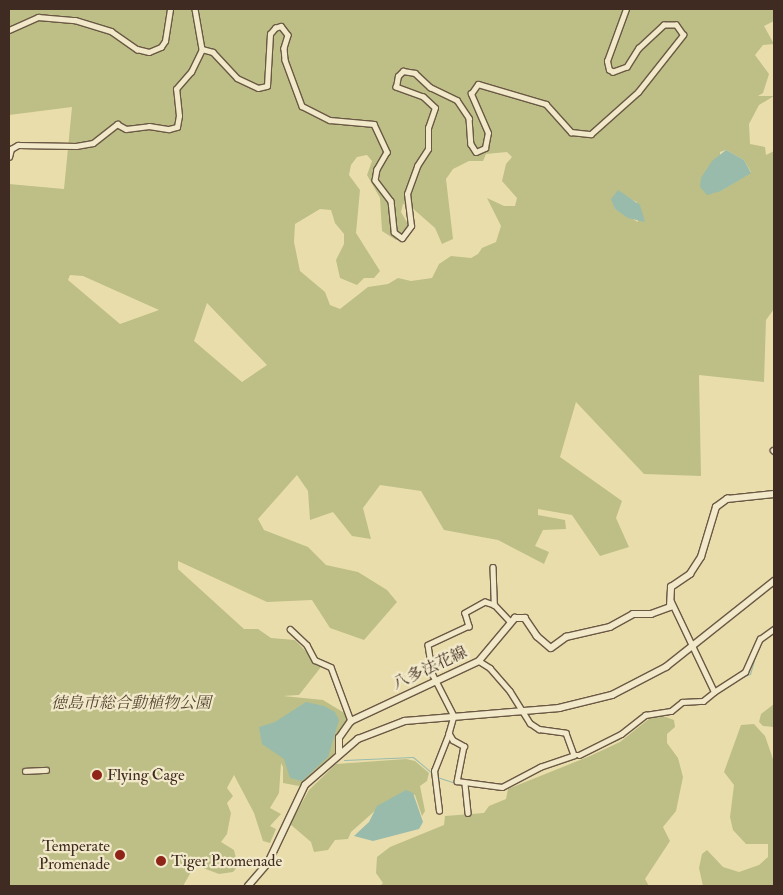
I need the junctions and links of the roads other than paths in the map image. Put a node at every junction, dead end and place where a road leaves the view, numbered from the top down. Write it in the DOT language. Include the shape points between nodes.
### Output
graph roads {
  1 [pos="170,9"];
  2 [pos="196,9"];
  3 [pos="626,9"];
  4 [pos="9,30"];
  5 [pos="202,49"];
  6 [pos="9,156"];
  7 [pos="774,494"];
  8 [pos="494,567"];
  9 [pos="774,581"];
  10 [pos="671,602"];
  11 [pos="494,605"];
  12 [pos="510,622"];
  13 [pos="290,629"];
  14 [pos="774,629"];
  15 [pos="693,646"];
  16 [pos="479,661"];
  17 [pos="435,680"];
  18 [pos="714,692"];
  19 [pos="522,712"];
  20 [pos="454,716"];
  21 [pos="351,721"];
  22 [pos="449,733"];
  23 [pos="339,753"];
  24 [pos="574,755"];
  25 [pos="46,770"];
  26 [pos="25,771"];
  27 [pos="465,784"];
  28 [pos="439,811"];
  29 [pos="468,813"];
  30 [pos="248,886"];
  1 -- 4 [label="street" via="165,41 161,47 149,52 137,49 111,31 75,20 38,17"];
  2 -- 5 [label="street"];
  3 -- 5 [label="street" via="608,62 612,72 627,67 639,48 664,25 676,25 683,35 638,92 591,134 571,132 546,104 478,84 470,94 485,120 488,139 484,148 476,152 471,144 469,118 457,100 430,87 415,72 403,71 398,76 396,87 423,97 434,108 428,128 428,149 417,166 407,194 411,226 402,238 394,232 391,200 375,180 387,152 374,124 330,120 302,106 285,60 286,29 277,26 272,31 269,82 262,89 237,78 213,52"];
  5 -- 6 [label="street" via="176,89 180,116 177,127 126,129 117,124 93,143 18,145 11,149"];
  7 -- 10 [label="main road" via="727,499 716,507 701,557 690,574 671,587"];
  8 -- 11 [label="street"];
  9 -- 15 [label="main road"];
  10 -- 12 [label="main road" via="670,607 651,614 633,614 610,627 566,637 551,648 537,636 525,618"];
  10 -- 15 [label="street"];
  11 -- 12 [label="street"];
  11 -- 17 [label="street" via="486,602 475,605 465,613 469,626 428,645"];
  12 -- 16 [label="main road, 八多法花線"];
  13 -- 21 [label="street" via="316,660 331,667"];
  14 -- 18 [label="street" via="760,639 745,672"];
  15 -- 18 [label="street"];
  15 -- 19 [label="main road" via="645,680 612,695 578,705"];
  16 -- 17 [label="main road, 八多法花線"];
  16 -- 19 [label="street" via="505,684"];
  17 -- 20 [label="street"];
  17 -- 21 [label="main road, 八多法花線"];
  18 -- 24 [label="street" via="703,701 682,702 671,710 645,715 621,734"];
  19 -- 20 [label="main road"];
  19 -- 24 [label="street" via="539,729 566,733"];
  20 -- 22 [label="street"];
  20 -- 23 [label="main road" via="387,726"];
  21 -- 23 [label="main road" via="340,738"];
  22 -- 27 [label="street" via="464,746 457,781"];
  22 -- 28 [label="street" via="434,771"];
  23 -- 30 [label="main road" via="305,785 268,864"];
  24 -- 27 [label="street" via="540,766 502,787"];
  25 -- 26 [label="street"];
  27 -- 29 [label="street"];
}
